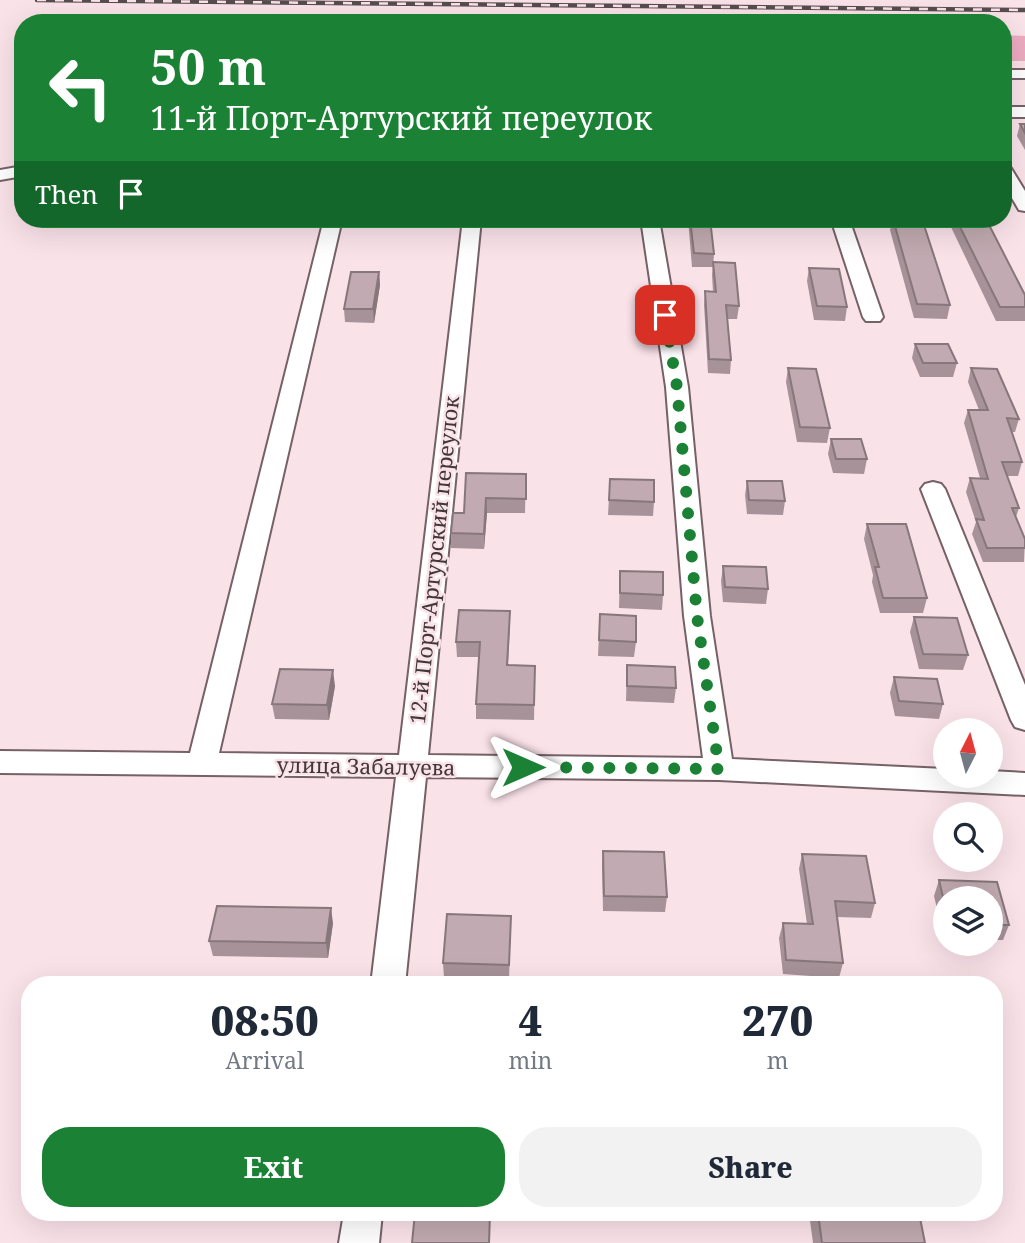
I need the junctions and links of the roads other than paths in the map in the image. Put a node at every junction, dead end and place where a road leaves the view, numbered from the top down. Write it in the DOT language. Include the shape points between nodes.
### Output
graph roads {
  1 [pos="1012,184"];
  2 [pos="1025,206"];
  3 [pos="331,228"];
  4 [pos="471,228"];
  5 [pos="651,228"];
  6 [pos="843,228"];
  7 [pos="873,317"];
  8 [pos="933,489"];
  9 [pos="1025,720"];
  10 [pos="0,762"];
  11 [pos="202,765"];
  12 [pos="412,766"];
  13 [pos="719,769"];
  14 [pos="1025,784"];
  15 [pos="389,976"];
  16 [pos="362,1221"];
  17 [pos="359,1243"];
  1 -- 2 [label="street"];
  3 -- 11 [label="street"];
  4 -- 12 [label="street, 12-й Порт-Артурский переулок"];
  5 -- 13 [label="street" via="677,387 697,616"];
  6 -- 7 [label="street"];
  8 -- 9 [label="street"];
  10 -- 11 [label="street, улица Забалуева"];
  11 -- 12 [label="street, улица Забалуева"];
  12 -- 13 [label="street, улица Забалуева"];
  12 -- 15 [label="street, 12-й Порт-Артурский переулок"];
  13 -- 14 [label="street, улица Забалуева"];
  16 -- 17 [label="street"];
}
